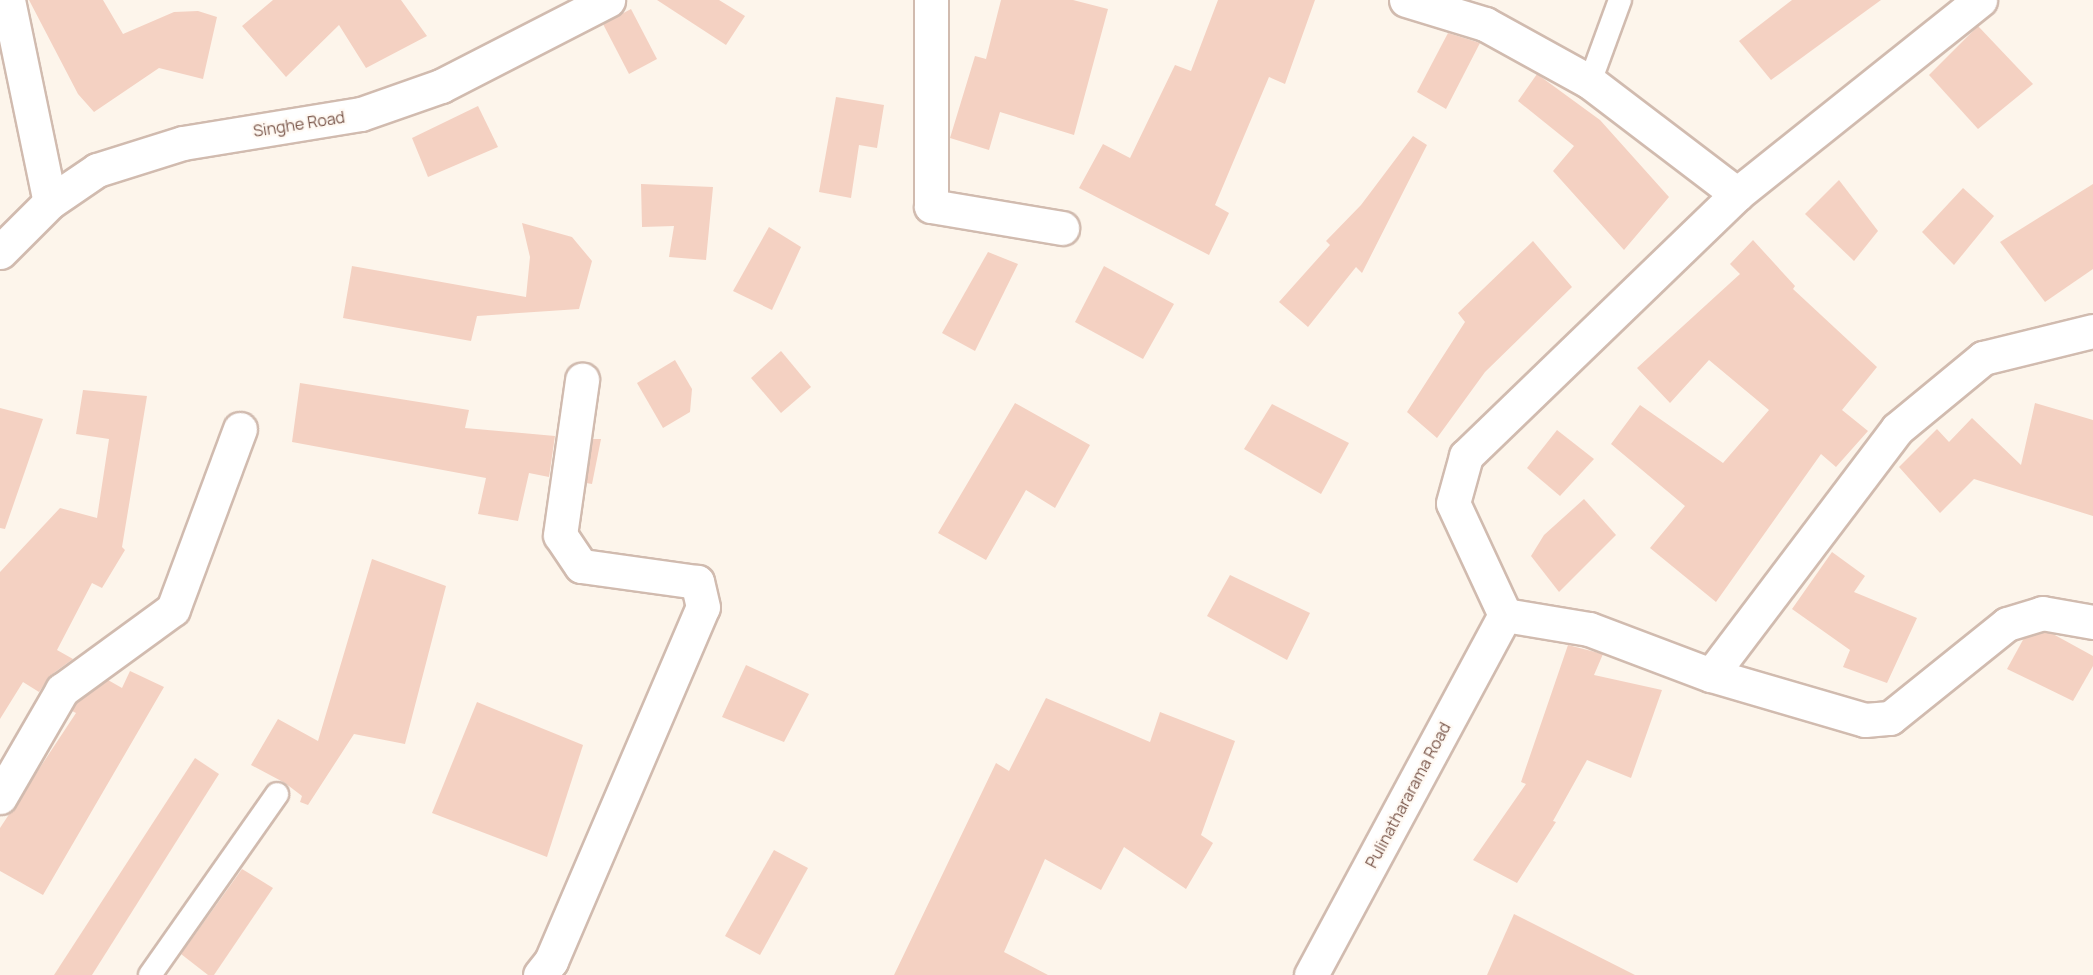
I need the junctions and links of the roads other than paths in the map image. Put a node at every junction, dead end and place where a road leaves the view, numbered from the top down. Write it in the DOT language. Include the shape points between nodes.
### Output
graph roads {
  1 [pos="8,0"];
  2 [pos="608,0"];
  3 [pos="931,0"];
  4 [pos="1406,0"];
  5 [pos="1620,0"];
  6 [pos="1980,0"];
  7 [pos="1590,82"];
  8 [pos="1737,194"];
  9 [pos="50,202"];
  10 [pos="1062,228"];
  11 [pos="0,252"];
  12 [pos="2093,331"];
  13 [pos="582,380"];
  14 [pos="240,429"];
  15 [pos="1505,615"];
  16 [pos="2093,622"];
  17 [pos="1712,675"];
  18 [pos="277,795"];
  19 [pos="0,797"];
  20 [pos="150,975"];
  21 [pos="540,975"];
  22 [pos="1311,975"];
  1 -- 9 [label="street"];
  2 -- 9 [label="street, Singhe Road" via="441,86 361,114 183,143 97,170"];
  3 -- 10 [label="street" via="932,206"];
  4 -- 7 [label="street" via="1485,24"];
  5 -- 7 [label="lane"];
  6 -- 8 [label="street"];
  7 -- 8 [label="street"];
  8 -- 15 [label="street" via="1466,456 1452,503"];
  9 -- 11 [label="street, Singhe Road"];
  12 -- 17 [label="street" via="1983,358 1897,429"];
  13 -- 21 [label="street" via="560,536 581,566 698,582 703,607 551,961"];
  14 -- 19 [label="street" via="173,609 62,690"];
  15 -- 17 [label="street" via="1589,629"];
  15 -- 22 [label="street, Pulinathararama Road"];
  16 -- 17 [label="street" via="2042,613 2007,624 1890,718 1865,720"];
  18 -- 20 [label="lane"];
}
